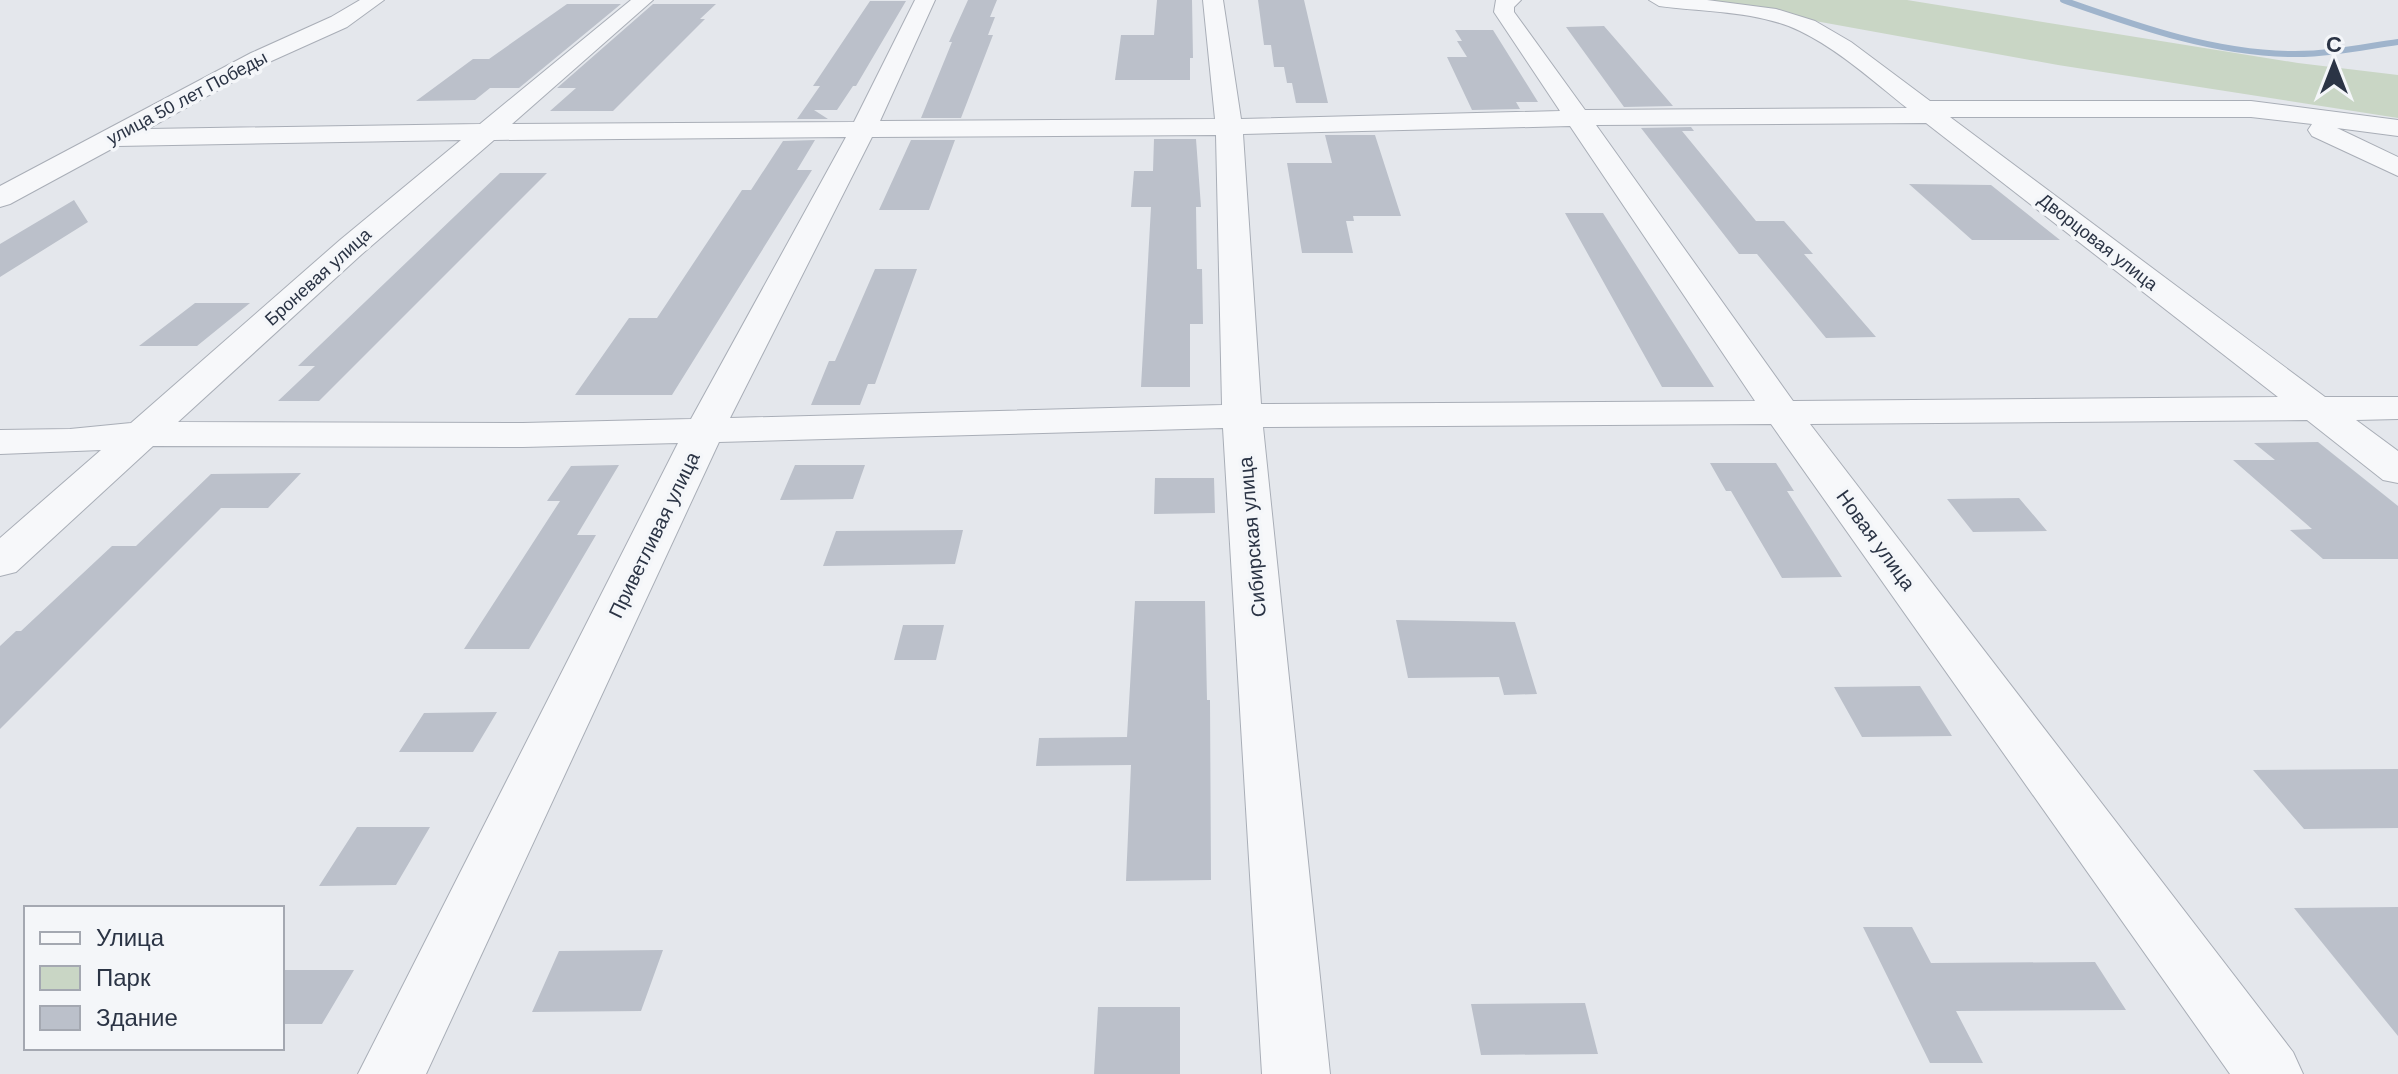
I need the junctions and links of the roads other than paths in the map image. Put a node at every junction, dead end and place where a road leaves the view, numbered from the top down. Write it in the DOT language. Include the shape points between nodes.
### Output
graph roads {
  1 [pos="374,0"];
  2 [pos="643,0"];
  3 [pos="925,0"];
  4 [pos="1213,0"];
  5 [pos="1659,0"];
  6 [pos="1503,1"];
  7 [pos="2274,111"];
  8 [pos="1929,112"];
  9 [pos="1578,118"];
  10 [pos="1229,125"];
  11 [pos="864,128"];
  12 [pos="2398,128"];
  13 [pos="488,132"];
  14 [pos="111,138"];
  15 [pos="2398,168"];
  16 [pos="0,198"];
  17 [pos="2398,408"];
  18 [pos="2316,409"];
  19 [pos="1783,414"];
  20 [pos="1242,416"];
  21 [pos="705,429"];
  22 [pos="144,434"];
  23 [pos="0,442"];
  24 [pos="2398,471"];
  25 [pos="0,562"];
  26 [pos="392,1074"];
  27 [pos="1296,1074"];
  28 [pos="2269,1074"];
  1 -- 14 [label="street, улица 50 лет Победы"];
  2 -- 13 [label="street, Броневая улица"];
  3 -- 11 [label="street, Приветливая улица"];
  4 -- 10 [label="street, Сибирская улица"];
  5 -- 8 [label="street, Дворцовая улица" via="1793,20 1843,47"];
  6 -- 9 [label="street, Новая улица" via="1504,12"];
  7 -- 8 [label="street"];
  7 -- 12 [label="street"];
  7 -- 15 [label="street"];
  8 -- 9 [label="street"];
  8 -- 18 [label="street, Дворцовая улица"];
  9 -- 10 [label="street"];
  9 -- 19 [label="street, Новая улица"];
  10 -- 11 [label="street"];
  10 -- 20 [label="street, Сибирская улица"];
  11 -- 13 [label="street"];
  11 -- 21 [label="street, Приветливая улица"];
  13 -- 14 [label="street"];
  13 -- 22 [label="street, Броневая улица"];
  14 -- 16 [label="street, улица 50 лет Победы"];
  17 -- 18 [label="street"];
  18 -- 19 [label="street"];
  18 -- 24 [label="street, Дворцовая улица"];
  19 -- 20 [label="street"];
  19 -- 28 [label="street, Новая улица"];
  20 -- 21 [label="street"];
  20 -- 27 [label="street, Сибирская улица"];
  21 -- 22 [label="street" via="523,435"];
  21 -- 26 [label="street, Приветливая улица"];
  22 -- 23 [label="street"];
  22 -- 25 [label="street, Броневая улица"];
}
